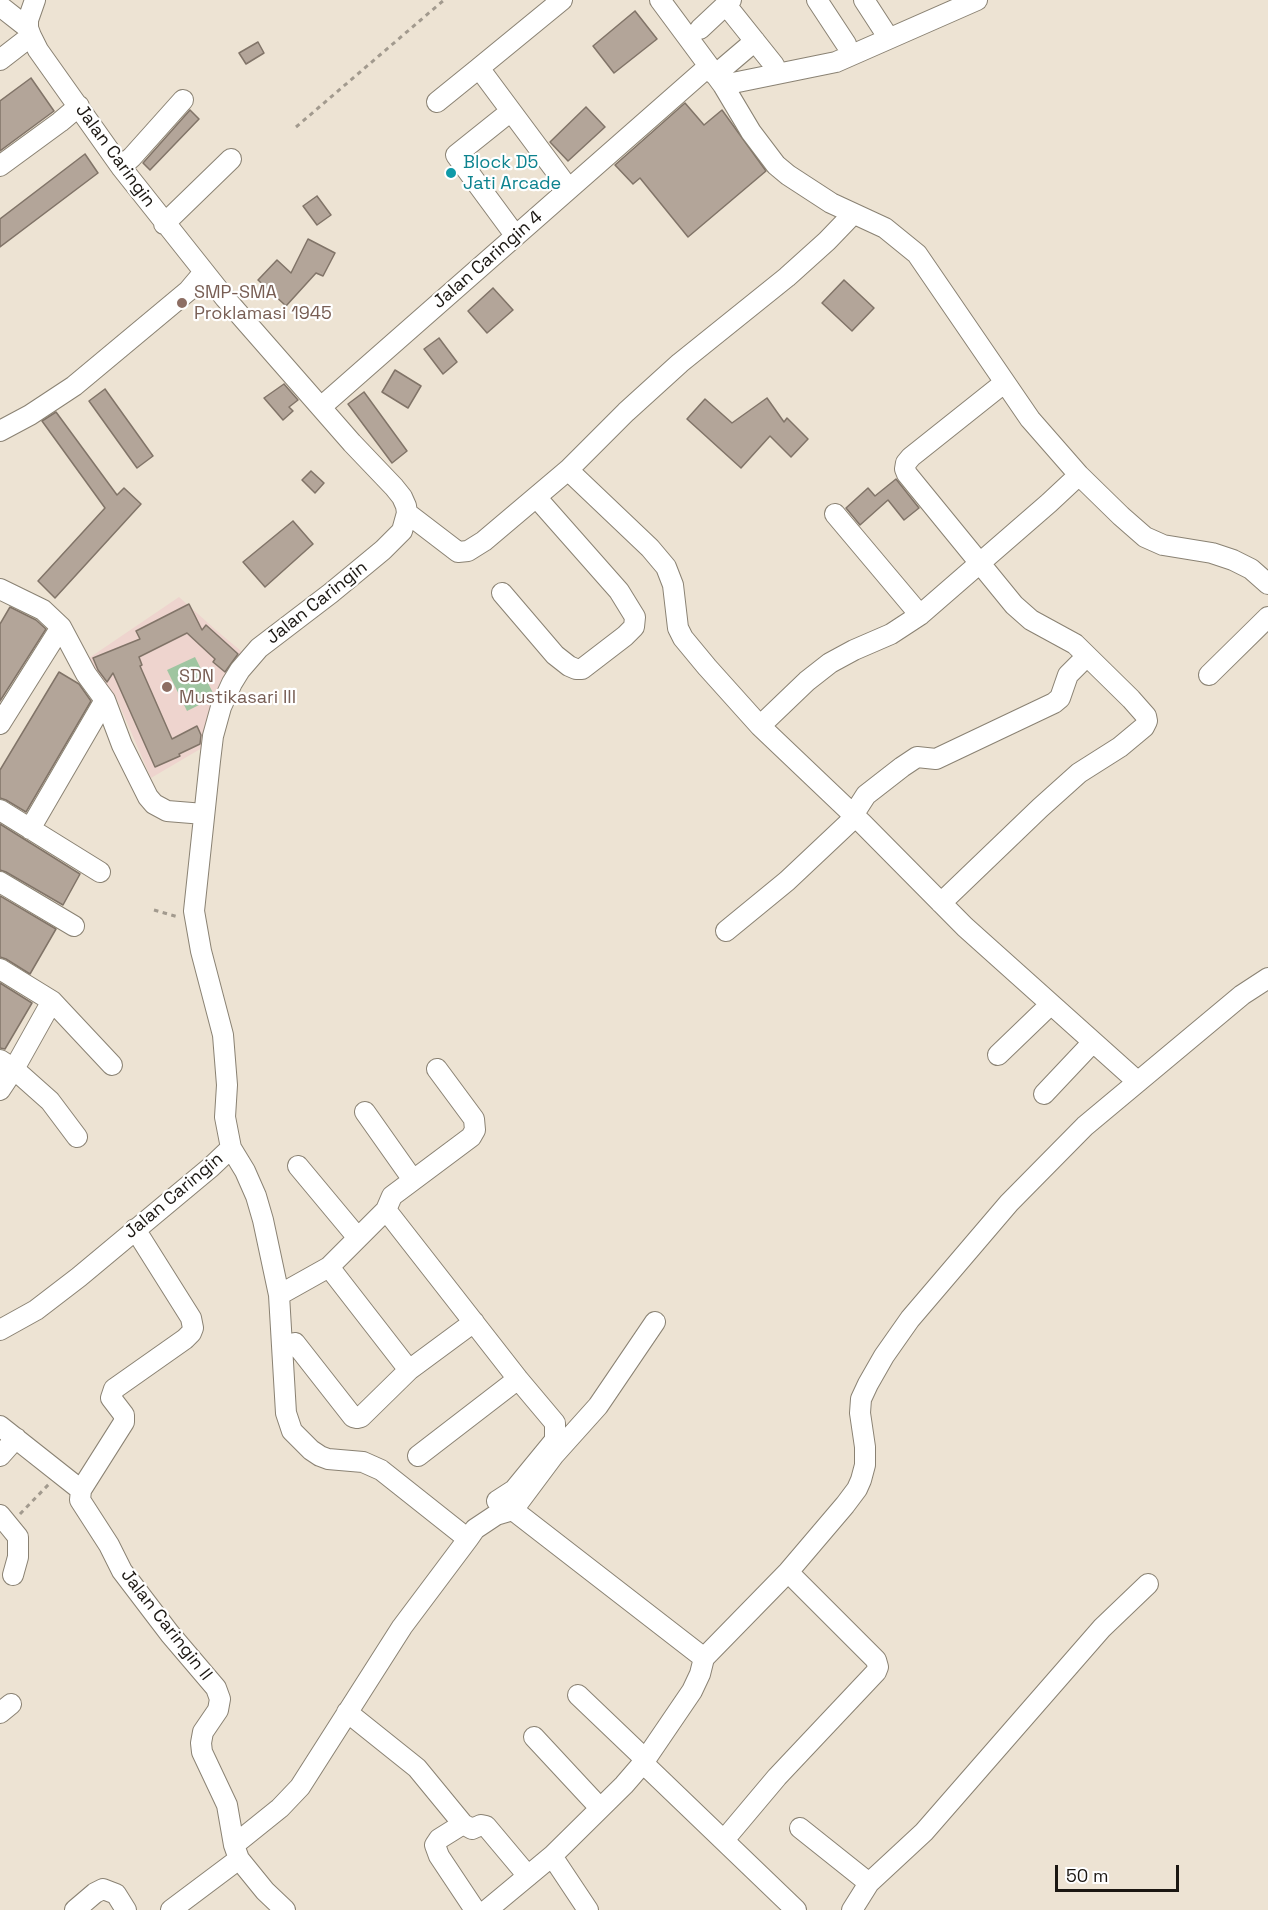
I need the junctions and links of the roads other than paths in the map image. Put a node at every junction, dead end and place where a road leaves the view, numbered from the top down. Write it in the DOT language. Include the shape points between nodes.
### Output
graph roads {
  1 [pos="35,0"];
  2 [pos="562,0"];
  3 [pos="660,0"];
  4 [pos="817,0"];
  5 [pos="864,0"];
  6 [pos="977,0"];
  7 [pos="728,3"];
  8 [pos="0,6"];
  9 [pos="700,29"];
  10 [pos="29,32"];
  11 [pos="888,38"];
  12 [pos="755,41"];
  13 [pos="846,44"];
  14 [pos="0,60"];
  15 [pos="774,65"];
  16 [pos="479,68"];
  17 [pos="716,75"];
  18 [pos="183,100"];
  19 [pos="437,102"];
  20 [pos="79,106"];
  21 [pos="511,111"];
  22 [pos="231,159"];
  23 [pos="0,166"];
  24 [pos="121,167"];
  25 [pos="569,189"];
  26 [pos="853,214"];
  27 [pos="164,224"];
  28 [pos="512,231"];
  29 [pos="204,272"];
  30 [pos="1004,383"];
  31 [pos="321,407"];
  32 [pos="0,431"];
  33 [pos="568,470"];
  34 [pos="1079,475"];
  35 [pos="536,497"];
  36 [pos="407,513"];
  37 [pos="835,514"];
  38 [pos="979,562"];
  39 [pos="1268,584"];
  40 [pos="0,589"];
  41 [pos="502,593"];
  42 [pos="920,615"];
  43 [pos="1268,617"];
  44 [pos="61,627"];
  45 [pos="1087,656"];
  46 [pos="1209,675"];
  47 [pos="105,700"];
  48 [pos="0,724"];
  49 [pos="760,726"];
  50 [pos="0,810"];
  51 [pos="204,814"];
  52 [pos="855,817"];
  53 [pos="30,829"];
  54 [pos="100,872"];
  55 [pos="0,882"];
  56 [pos="941,903"];
  57 [pos="74,926"];
  58 [pos="726,931"];
  59 [pos="0,969"];
  60 [pos="1268,978"];
  61 [pos="52,1001"];
  62 [pos="1051,1004"];
  63 [pos="1093,1042"];
  64 [pos="998,1055"];
  65 [pos="7,1065"];
  66 [pos="112,1065"];
  67 [pos="437,1069"];
  68 [pos="1138,1082"];
  69 [pos="0,1090"];
  70 [pos="1044,1094"];
  71 [pos="365,1112"];
  72 [pos="77,1137"];
  73 [pos="231,1148"];
  74 [pos="298,1166"];
  75 [pos="413,1180"];
  76 [pos="386,1210"];
  77 [pos="135,1229"];
  78 [pos="358,1238"];
  79 [pos="329,1267"];
  80 [pos="279,1295"];
  81 [pos="474,1322"];
  82 [pos="655,1322"];
  83 [pos="0,1330"];
  84 [pos="295,1343"];
  85 [pos="409,1370"];
  86 [pos="518,1379"];
  87 [pos="0,1426"];
  88 [pos="16,1438"];
  89 [pos="0,1456"];
  90 [pos="418,1456"];
  91 [pos="81,1490"];
  92 [pos="505,1506"];
  93 [pos="15,1530"];
  94 [pos="468,1539"];
  95 [pos="788,1572"];
  96 [pos="13,1575"];
  97 [pos="1148,1584"];
  98 [pos="704,1658"];
  99 [pos="578,1695"];
  100 [pos="347,1712"];
  101 [pos="534,1737"];
  102 [pos="644,1761"];
  103 [pos="600,1809"];
  104 [pos="463,1824"];
  105 [pos="800,1828"];
  106 [pos="724,1840"];
  107 [pos="236,1852"];
  108 [pos="552,1856"];
  109 [pos="528,1876"];
  110 [pos="869,1883"];
  111 [pos="75,1910"];
  112 [pos="126,1910"];
  113 [pos="171,1910"];
  114 [pos="285,1910"];
  115 [pos="475,1910"];
  116 [pos="488,1910"];
  117 [pos="588,1910"];
  118 [pos="796,1910"];
  119 [pos="852,1910"];
  1 -- 10 [label="street" via="29,12"];
  2 -- 16 [label="street"];
  3 -- 17 [label="street"];
  4 -- 13 [label="street"];
  5 -- 11 [label="street"];
  6 -- 11 [label="street"];
  7 -- 9 [label="street"];
  7 -- 12 [label="street"];
  8 -- 10 [label="street"];
  10 -- 14 [label="street"];
  10 -- 20 [label="street, Jalan Caringin"];
  11 -- 17 [label="street" via="836,62"];
  12 -- 15 [label="street"];
  12 -- 17 [label="street, Jalan Caringin 4"];
  16 -- 19 [label="street"];
  16 -- 21 [label="street"];
  17 -- 25 [label="street, Jalan Caringin 4"];
  17 -- 26 [label="street" via="776,165 815,194"];
  18 -- 24 [label="street"];
  20 -- 23 [label="street"];
  20 -- 24 [label="street, Jalan Caringin"];
  21 -- 25 [label="street"];
  21 -- 28 [label="street" via="456,155"];
  22 -- 27 [label="street"];
  24 -- 27 [label="street, Jalan Caringin"];
  25 -- 31 [label="street, Jalan Caringin 4"];
  26 -- 30 [label="street" via="885,228 917,254"];
  26 -- 33 [label="street" via="787,277 626,412"];
  27 -- 29 [label="street, Jalan Caringin"];
  29 -- 31 [label="street, Jalan Caringin"];
  29 -- 32 [label="street" via="188,291 74,386"];
  30 -- 34 [label="street"];
  30 -- 38 [label="street" via="911,457 905,469"];
  31 -- 36 [label="street, Jalan Caringin" via="402,497"];
  33 -- 35 [label="street"];
  33 -- 49 [label="street" via="666,567 683,638"];
  34 -- 38 [label="street"];
  34 -- 39 [label="street" via="1145,537 1163,545 1233,560"];
  35 -- 36 [label="street" via="468,551 458,552"];
  35 -- 41 [label="street" via="619,591 635,617 634,627 582,669 576,669 555,655"];
  36 -- 51 [label="street, Jalan Caringin" via="402,531 383,550 259,648 240,670 221,707 213,736"];
  37 -- 42 [label="street"];
  38 -- 42 [label="street"];
  38 -- 45 [label="street" via="1031,620 1075,644"];
  40 -- 44 [label="street" via="43,610"];
  42 -- 49 [label="street" via="891,634 830,663"];
  43 -- 46 [label="street"];
  44 -- 47 [label="street"];
  44 -- 48 [label="street"];
  45 -- 52 [label="street" via="1068,675 1058,700 936,759 914,759 866,795"];
  45 -- 56 [label="street" via="1146,716 1144,727 1079,773"];
  47 -- 51 [label="street" via="122,745 153,804 167,811"];
  47 -- 53 [label="street"];
  49 -- 52 [label="street"];
  50 -- 53 [label="street"];
  51 -- 73 [label="street, Jalan Caringin" via="195,916 223,1035 225,1117"];
  52 -- 56 [label="street"];
  52 -- 58 [label="street"];
  53 -- 54 [label="street"];
  55 -- 57 [label="street"];
  56 -- 62 [label="street"];
  59 -- 61 [label="street"];
  60 -- 68 [label="street"];
  61 -- 65 [label="street"];
  61 -- 66 [label="street"];
  62 -- 63 [label="street"];
  62 -- 64 [label="street"];
  63 -- 68 [label="street"];
  63 -- 70 [label="street"];
  65 -- 69 [label="street"];
  65 -- 72 [label="street" via="50,1101"];
  67 -- 75 [label="street" via="474,1119 475,1130"];
  68 -- 95 [label="street" via="1050,1160 910,1319 861,1399 865,1447 861,1480 845,1505"];
  71 -- 75 [label="street"];
  73 -- 77 [label="street, Jalan Caringin"];
  73 -- 80 [label="street" via="256,1196"];
  74 -- 78 [label="street"];
  75 -- 76 [label="street" via="392,1196"];
  76 -- 78 [label="street"];
  76 -- 81 [label="street"];
  77 -- 83 [label="street, Jalan Caringin" via="36,1310"];
  77 -- 91 [label="street" via="191,1318 193,1328 185,1339 114,1389 111,1398 124,1415 124,1422"];
  78 -- 79 [label="street"];
  79 -- 80 [label="street"];
  79 -- 85 [label="street"];
  80 -- 94 [label="street" via="286,1413 296,1436 320,1456 363,1462 381,1470"];
  81 -- 85 [label="street"];
  81 -- 86 [label="street"];
  82 -- 92 [label="street" via="598,1407"];
  84 -- 85 [label="street" via="353,1417 361,1417"];
  86 -- 90 [label="street"];
  86 -- 92 [label="street" via="555,1423 555,1440"];
  87 -- 88 [label="street, Jalan Caringin II"];
  88 -- 89 [label="street"];
  88 -- 91 [label="street, Jalan Caringin II"];
  91 -- 107 [label="street, Jalan Caringin II" via="80,1500 122,1571 216,1688 218,1710 203,1732 201,1743 228,1805"];
  92 -- 94 [label="street"];
  92 -- 98 [label="street"];
  93 -- 96 [label="street" via="18,1557"];
  94 -- 100 [label="street" via="402,1627"];
  95 -- 98 [label="street"];
  95 -- 106 [label="street" via="876,1660 878,1667"];
  97 -- 110 [label="street" via="1102,1628 924,1832"];
  98 -- 102 [label="street" via="692,1691"];
  99 -- 102 [label="street"];
  100 -- 104 [label="street" via="417,1768"];
  100 -- 107 [label="street" via="300,1787"];
  101 -- 103 [label="street"];
  102 -- 103 [label="street"];
  102 -- 106 [label="street"];
  103 -- 108 [label="street"];
  104 -- 109 [label="street" via="472,1829 486,1826"];
  104 -- 115 [label="street" via="435,1845"];
  105 -- 110 [label="street"];
  106 -- 118 [label="street"];
  107 -- 113 [label="street"];
  107 -- 114 [label="street"];
  108 -- 109 [label="street"];
  108 -- 117 [label="street"];
  109 -- 116 [label="street"];
  110 -- 119 [label="street"];
  111 -- 112 [label="street" via="103,1889 116,1894"];
}
